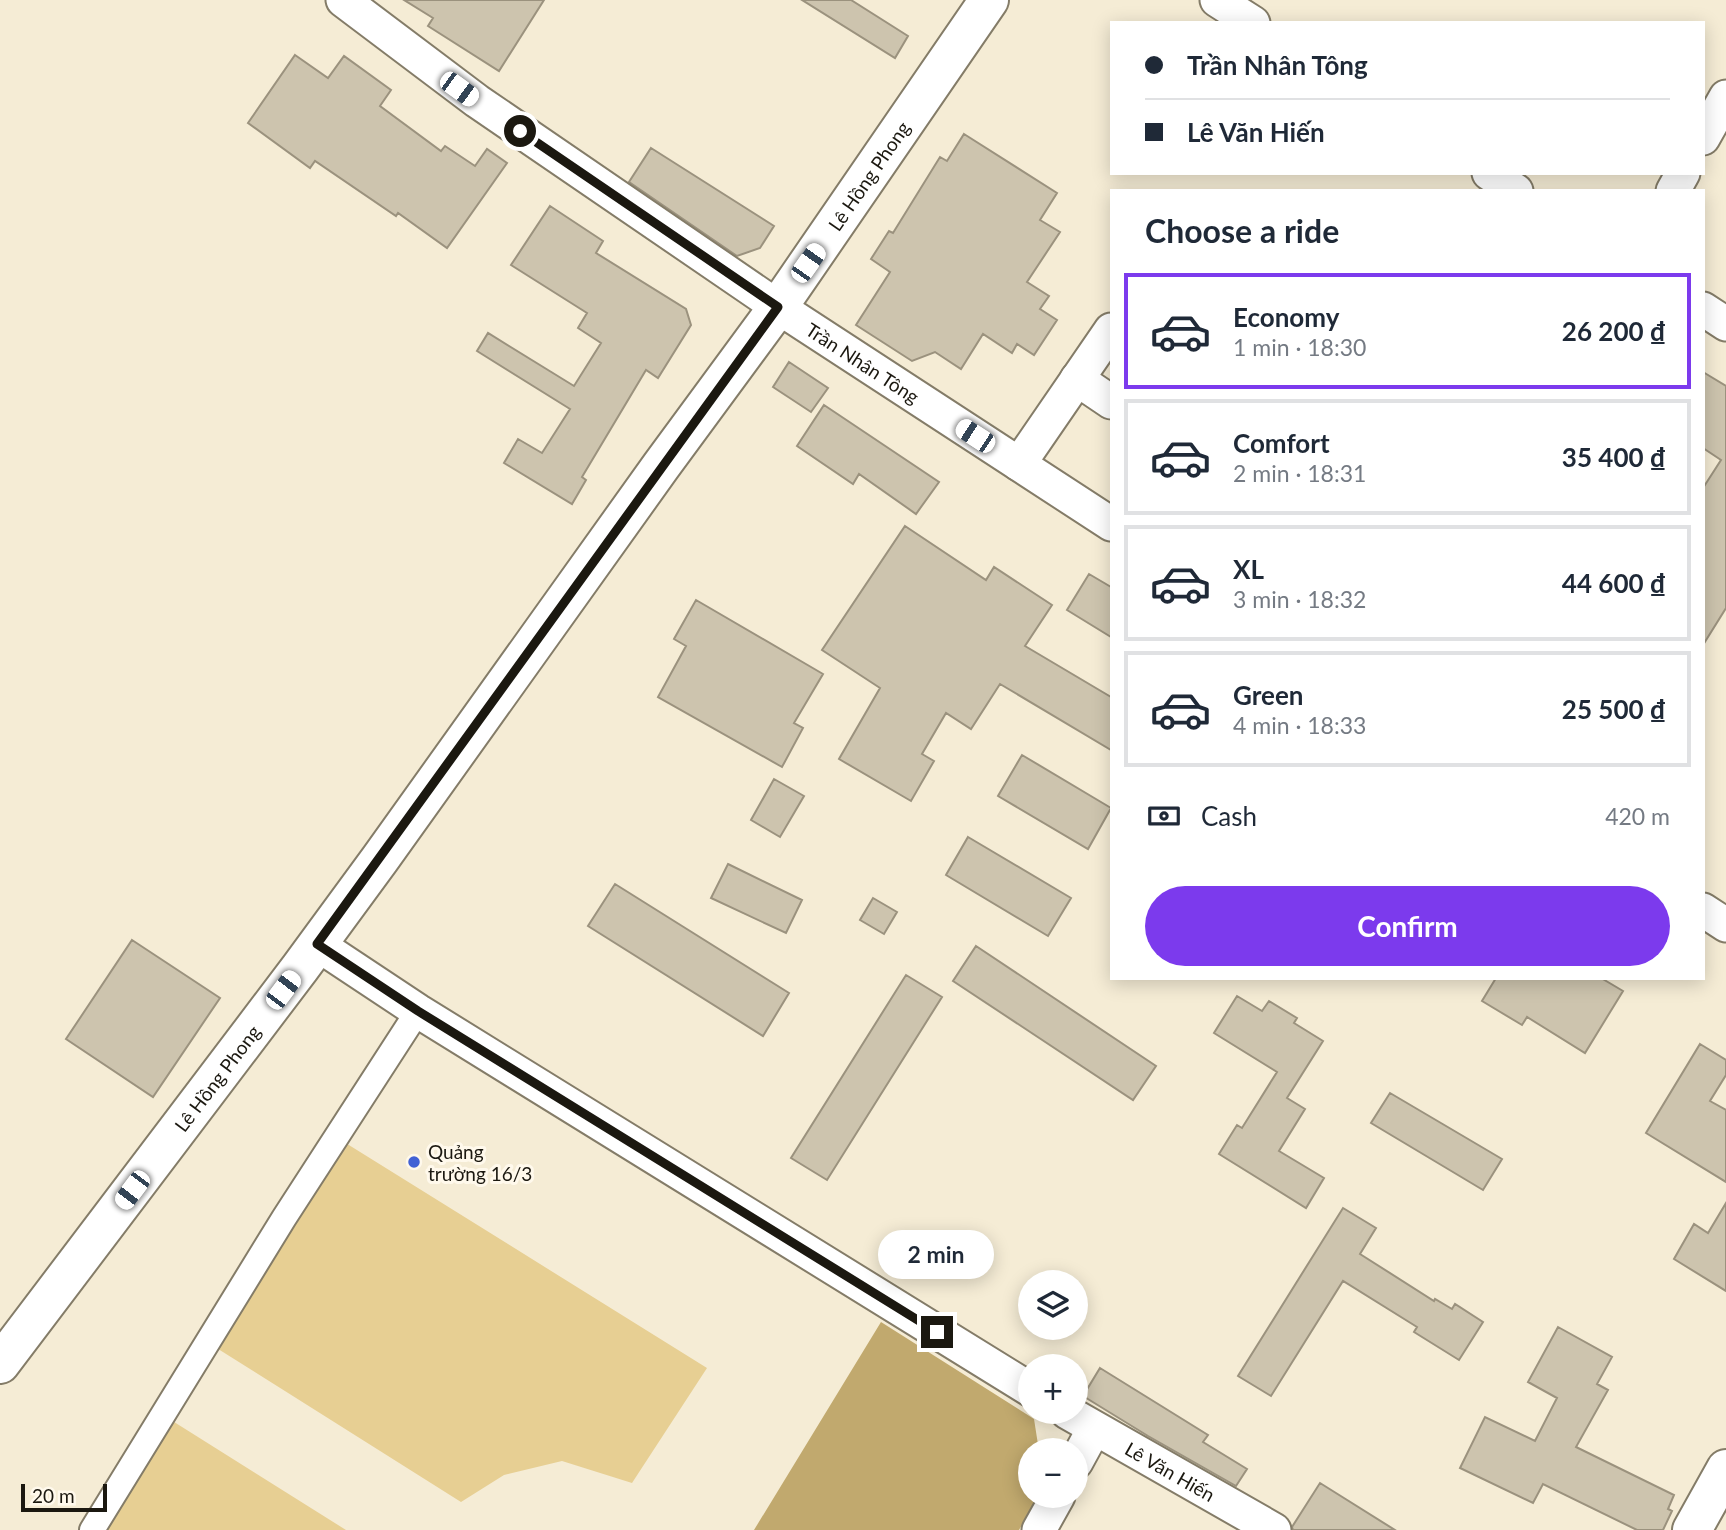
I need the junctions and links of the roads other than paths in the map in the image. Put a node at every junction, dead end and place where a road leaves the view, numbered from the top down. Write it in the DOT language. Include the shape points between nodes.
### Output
graph roads {
  1 [pos="343,0"];
  2 [pos="989,0"];
  3 [pos="1217,0"];
  4 [pos="1250,21"];
  5 [pos="1726,97"];
  6 [pos="1705,134"];
  7 [pos="1492,175"];
  8 [pos="1513,189"];
  9 [pos="778,307"];
  10 [pos="1705,310"];
  11 [pos="1726,324"];
  12 [pos="1110,331"];
  13 [pos="1077,379"];
  14 [pos="1110,401"];
  15 [pos="1019,464"];
  16 [pos="1110,523"];
  17 [pos="1705,911"];
  18 [pos="1726,925"];
  19 [pos="317,944"];
  20 [pos="418,1011"];
  21 [pos="0,1364"];
  22 [pos="1018,1382"];
  23 [pos="1086,1424"];
  24 [pos="1726,1469"];
  25 [pos="1052,1508"];
  26 [pos="92,1530"];
  27 [pos="1040,1530"];
  28 [pos="1273,1530"];
  29 [pos="1692,1530"];
  1 -- 9 [label="street, Trần Nhân Tông" via="477,101"];
  2 -- 9 [label="street, Lê Hồng Phong"];
  3 -- 4 [label="street"];
  5 -- 6 [label="street"];
  7 -- 8 [label="street"];
  9 -- 15 [label="street, Trần Nhân Tông"];
  9 -- 19 [label="street, Lê Hồng Phong"];
  10 -- 11 [label="street"];
  12 -- 13 [label="street"];
  13 -- 14 [label="street"];
  13 -- 15 [label="street"];
  15 -- 16 [label="street, Trần Nhân Tông"];
  17 -- 18 [label="street"];
  19 -- 20 [label="street"];
  19 -- 21 [label="street, Lê Hồng Phong"];
  20 -- 22 [label="street"];
  20 -- 26 [label="street" via="278,1227"];
  23 -- 28 [label="street, Lê Văn Hiến"];
  24 -- 29 [label="street"];
  25 -- 27 [label="street"];
}
